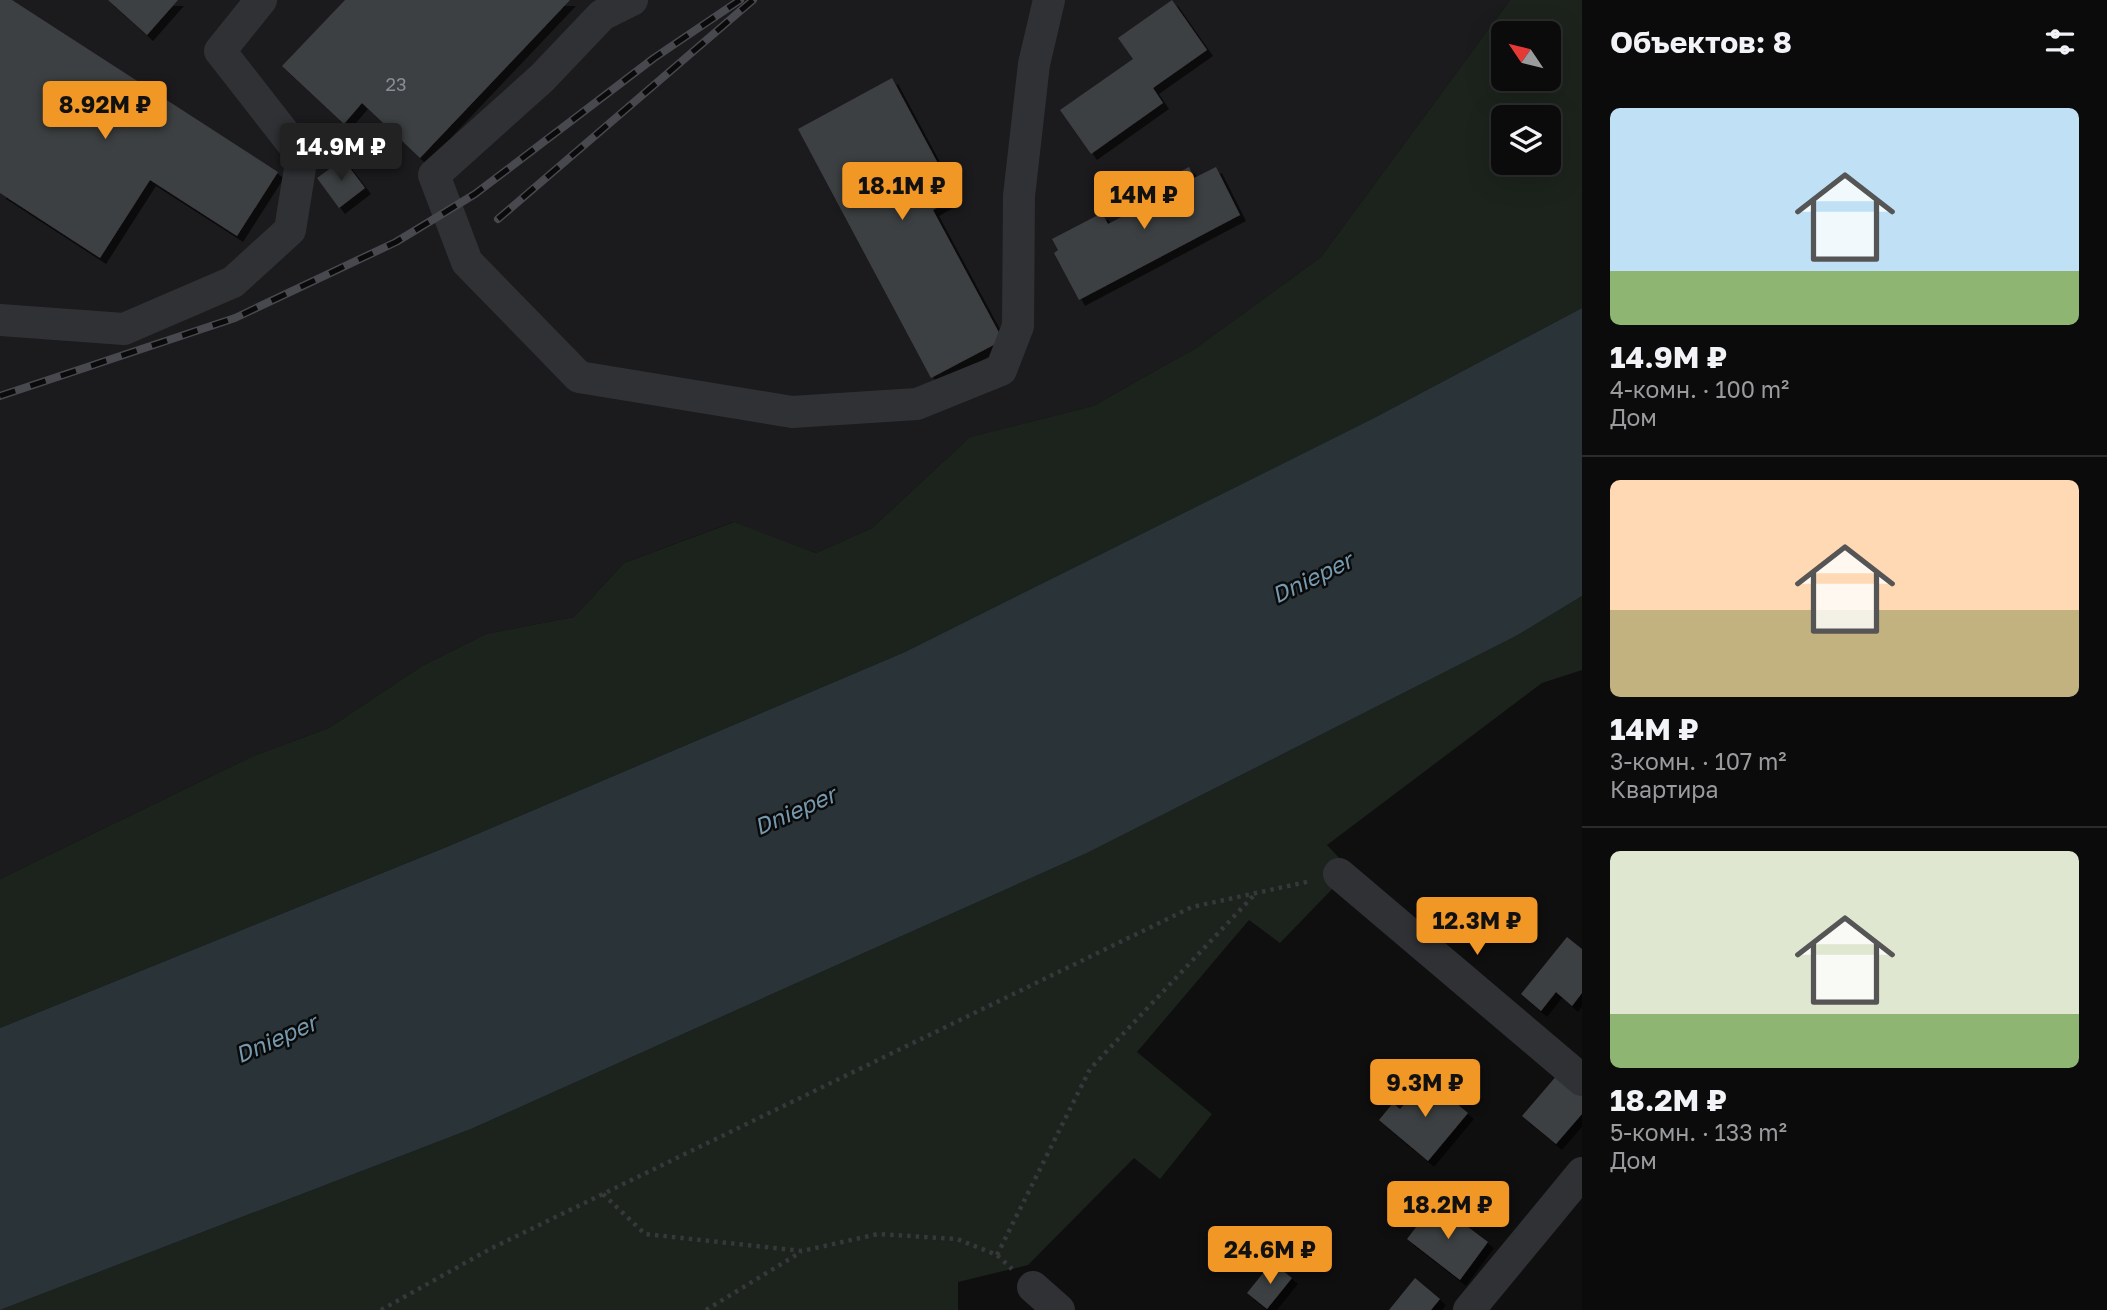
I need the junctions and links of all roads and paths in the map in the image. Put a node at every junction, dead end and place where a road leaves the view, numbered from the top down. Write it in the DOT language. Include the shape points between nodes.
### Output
graph roads {
  1 [pos="261,0"];
  2 [pos="632,0"];
  3 [pos="1049,0"];
  4 [pos="0,320"];
  5 [pos="1339,874"];
  6 [pos="1257,893"];
  7 [pos="1582,1080"];
  8 [pos="1582,1173"];
  9 [pos="603,1194"];
  10 [pos="802,1251"];
  11 [pos="997,1255"];
  12 [pos="1033,1287"];
  13 [pos="381,1310"];
  14 [pos="706,1310"];
  15 [pos="1059,1310"];
  16 [pos="1468,1310"];
  1 -- 4 [label="street" via="220,51 302,156 290,230 233,282 124,329"];
  2 -- 3 [label="street" via="602,15 542,78 434,175 467,262 579,377 792,412 917,404 1001,370 1018,326 1020,196 1034,64"];
  5 -- 6 [label="path"];
  5 -- 7 [label="street"];
  6 -- 9 [label="path" via="1192,907"];
  6 -- 11 [label="path" via="1090,1069"];
  8 -- 16 [label="street"];
  9 -- 10 [label="path" via="645,1234"];
  9 -- 13 [label="path" via="489,1249"];
  10 -- 11 [label="path" via="878,1234 957,1239"];
  10 -- 14 [label="path"];
  11 -- 12 [label="path"];
  12 -- 15 [label="street"];
}
